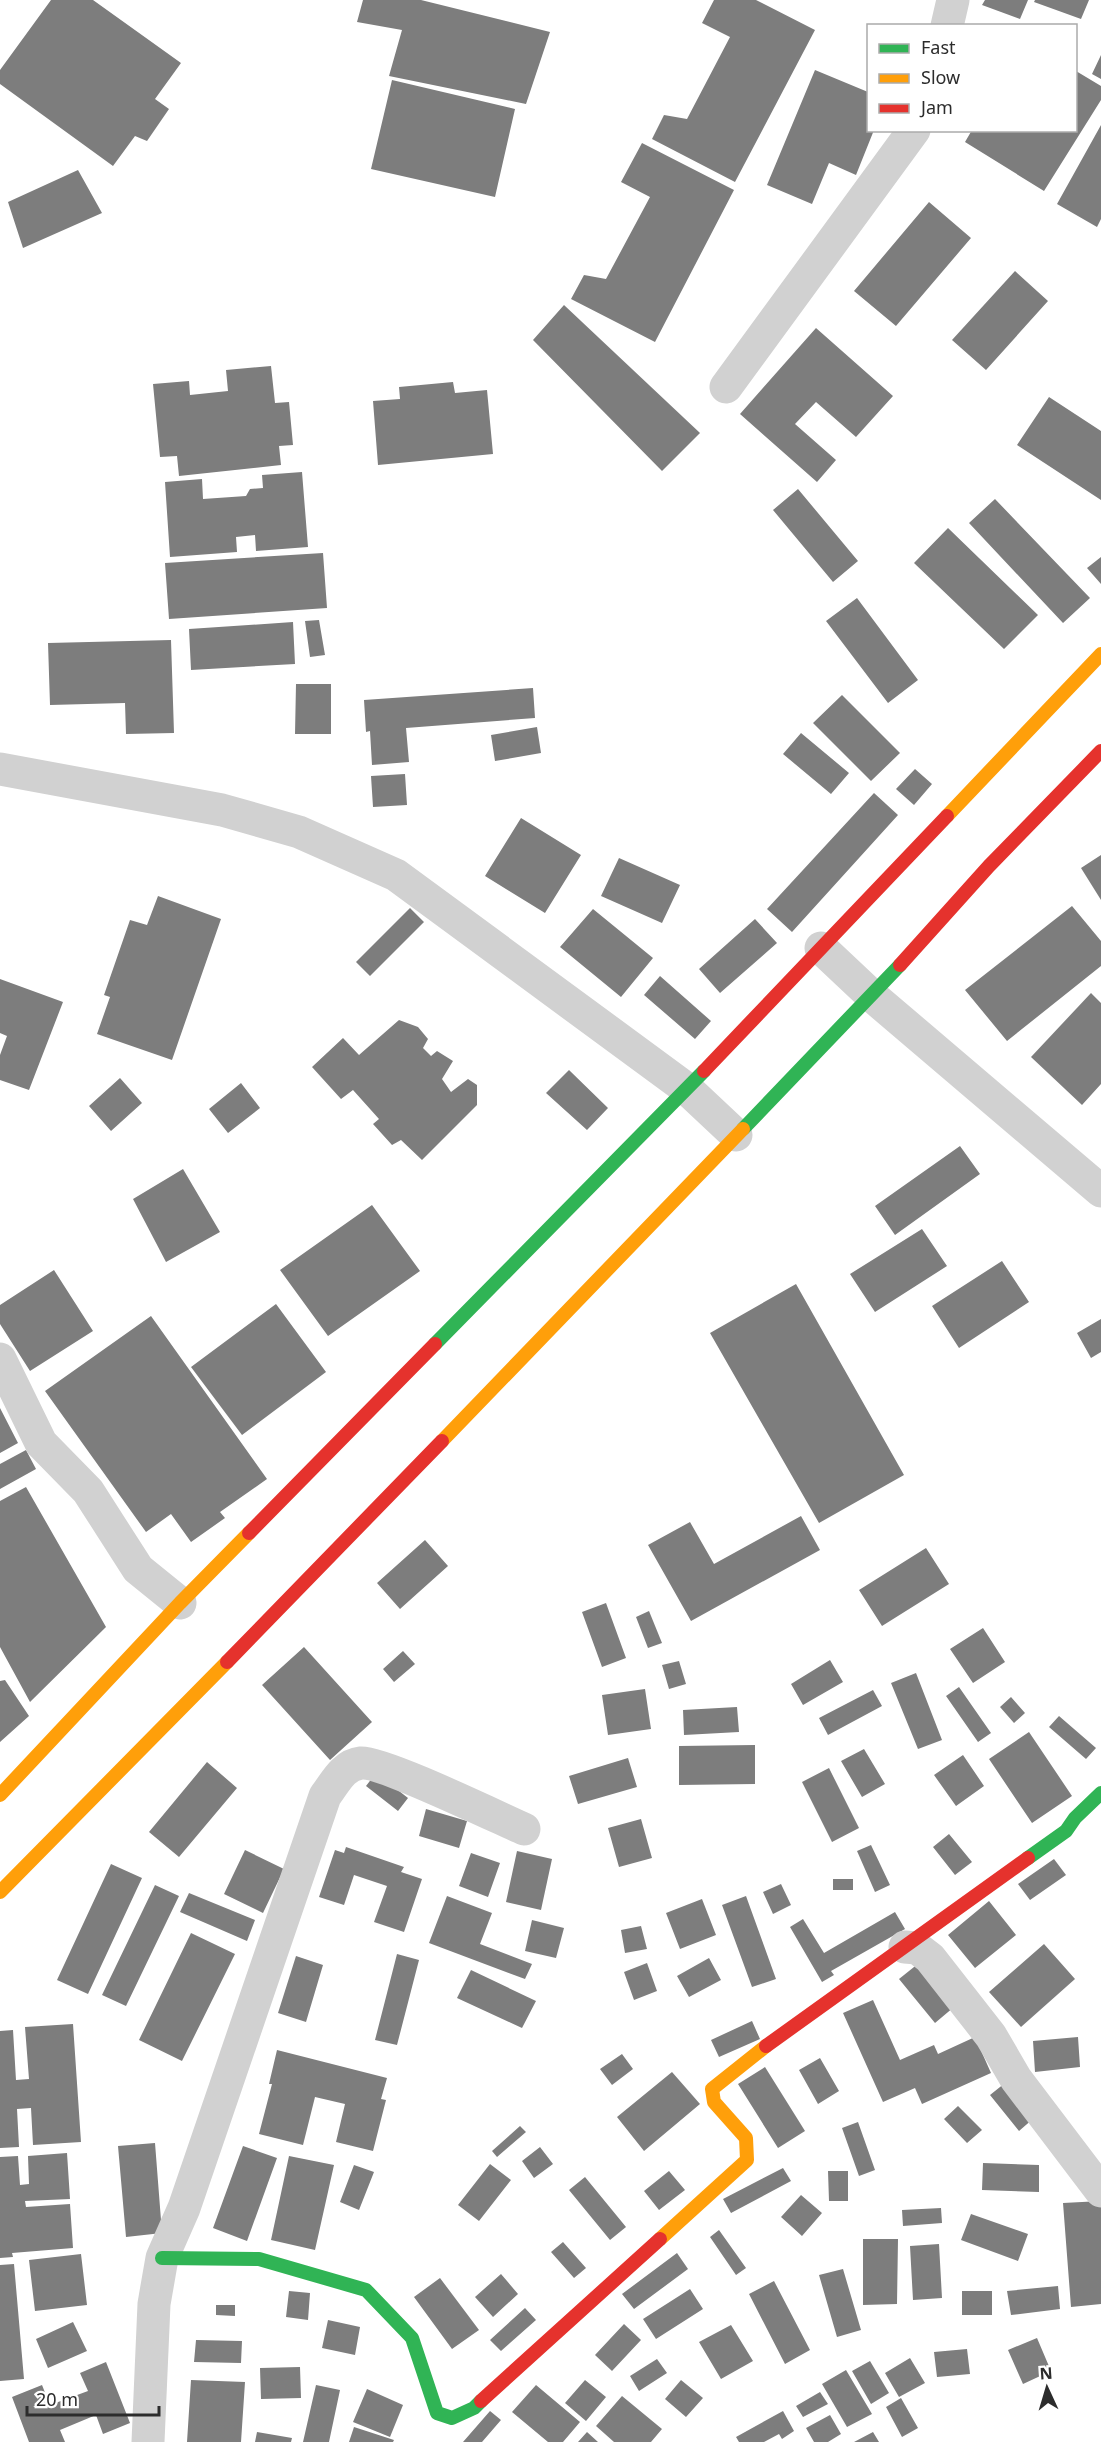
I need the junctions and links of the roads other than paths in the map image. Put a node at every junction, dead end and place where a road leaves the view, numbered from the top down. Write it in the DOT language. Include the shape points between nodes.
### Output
graph roads {
  1 [pos="952,0"];
  2 [pos="947,24"];
  3 [pos="913,132"];
  4 [pos="726,387"];
  5 [pos="1101,654"];
  6 [pos="1101,751"];
  7 [pos="0,770"];
  8 [pos="821,948"];
  9 [pos="872,996"];
  10 [pos="687,1089"];
  11 [pos="736,1135"];
  12 [pos="1101,1191"];
  13 [pos="0,1359"];
  14 [pos="180,1603"];
  15 [pos="1101,1793"];
  16 [pos="0,1795"];
  17 [pos="524,1829"];
  18 [pos="0,1892"];
  19 [pos="905,1947"];
  20 [pos="1101,2191"];
  21 [pos="162,2258"];
  22 [pos="148,2442"];
  1 -- 2 [label="street"];
  3 -- 4 [label="street"];
  5 -- 8 [label="street"];
  6 -- 9 [label="street" via="989,866"];
  7 -- 10 [label="street" via="222,810 299,831 396,875"];
  8 -- 9 [label="street"];
  8 -- 10 [label="street"];
  9 -- 11 [label="street"];
  9 -- 12 [label="street"];
  10 -- 11 [label="street"];
  10 -- 14 [label="street"];
  11 -- 18 [label="street"];
  13 -- 14 [label="street" via="41,1443 88,1491 138,1569"];
  14 -- 16 [label="street"];
  15 -- 19 [label="street" via="1066,1832"];
  17 -- 21 [label="street" via="396,1773 363,1763 346,1768 325,1796 184,2208"];
  19 -- 20 [label="street" via="917,1948 930,1958 991,2036 1016,2079"];
  19 -- 21 [label="street" via="712,2089 714,2102 746,2138 747,2160 474,2408 452,2418 437,2413 412,2338 366,2290 259,2259"];
  21 -- 22 [label="street" via="154,2304"];
}
